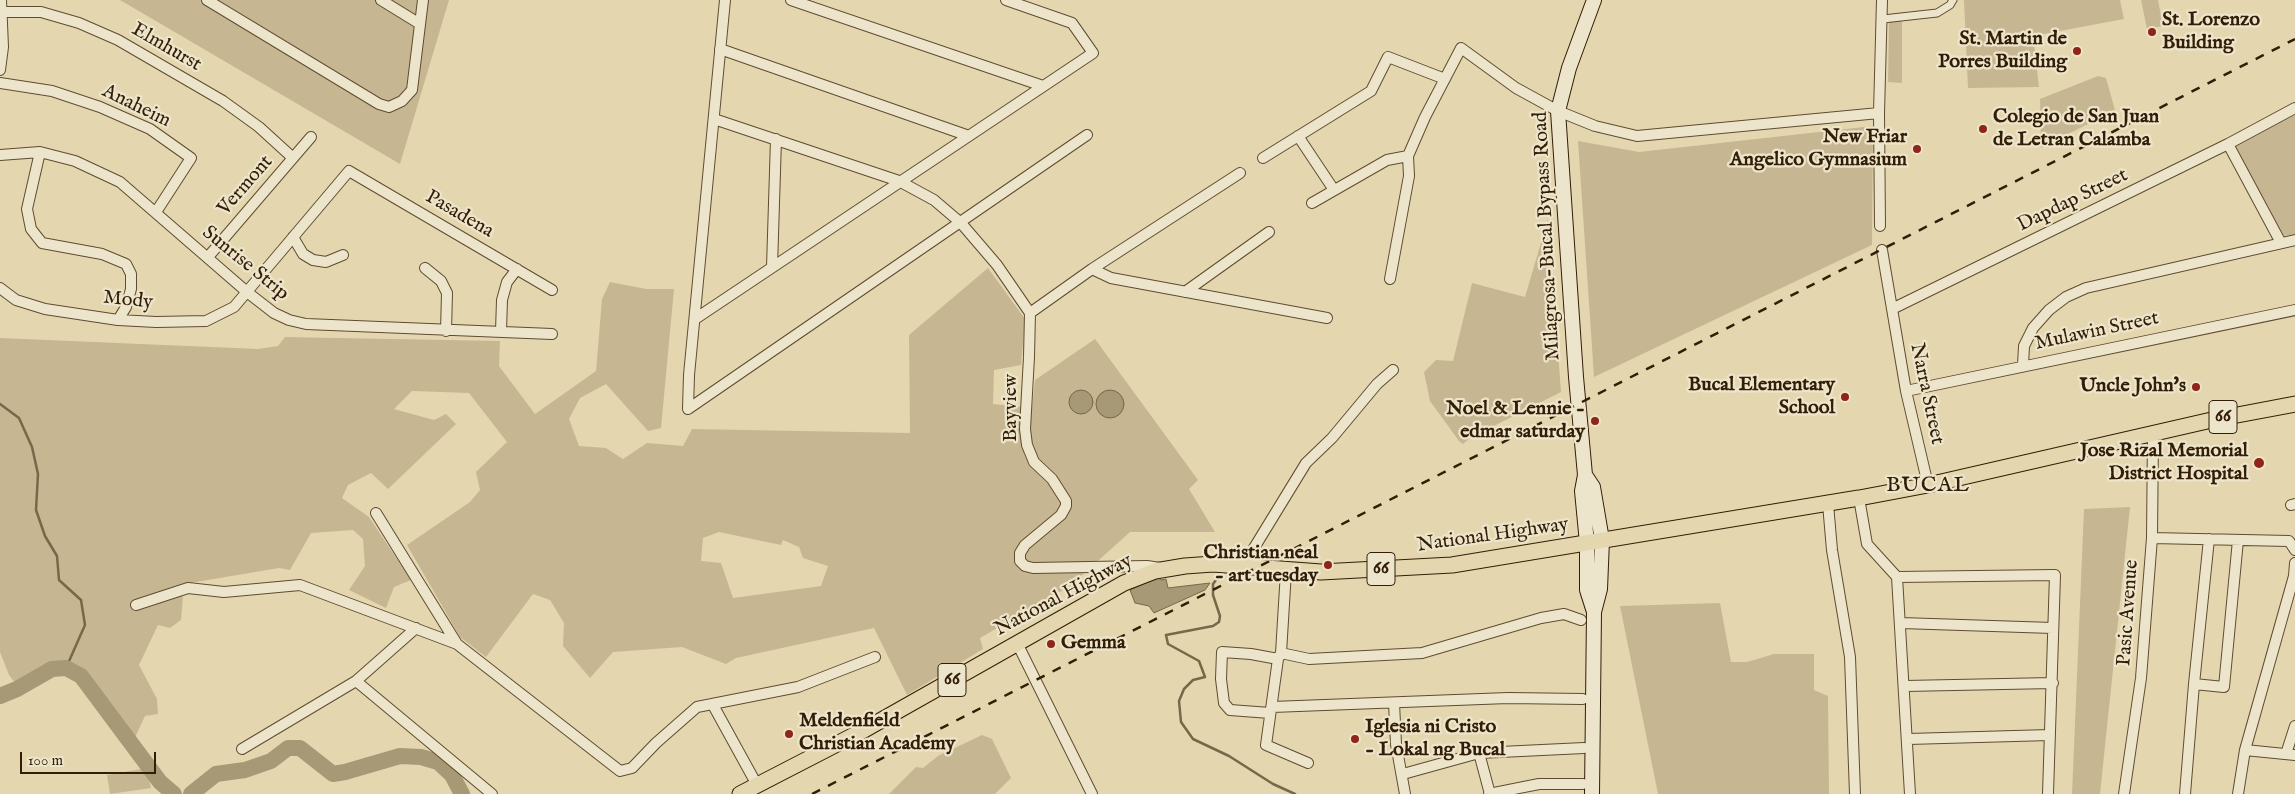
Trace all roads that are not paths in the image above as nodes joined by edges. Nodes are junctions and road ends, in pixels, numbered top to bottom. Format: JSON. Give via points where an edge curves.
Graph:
{"nodes":[{"id":1,"x":2,"y":0,"type":"edge"},
{"id":2,"x":207,"y":0,"type":"edge"},
{"id":3,"x":381,"y":0,"type":"edge"},
{"id":4,"x":423,"y":0,"type":"edge"},
{"id":5,"x":725,"y":0,"type":"edge"},
{"id":6,"x":791,"y":0,"type":"edge"},
{"id":7,"x":1006,"y":0,"type":"edge"},
{"id":8,"x":1594,"y":0,"type":"edge"},
{"id":9,"x":1882,"y":0,"type":"edge"},
{"id":10,"x":1954,"y":0,"type":"edge"},
{"id":11,"x":2,"y":12,"type":"junction"},
{"id":12,"x":1883,"y":19,"type":"junction"},
{"id":13,"x":420,"y":24,"type":"junction"},
{"id":14,"x":720,"y":49,"type":"junction"},
{"id":15,"x":0,"y":70,"type":"edge"},
{"id":16,"x":1445,"y":79,"type":"junction"},
{"id":17,"x":0,"y":83,"type":"edge"},
{"id":18,"x":1043,"y":86,"type":"junction"},
{"id":19,"x":2295,"y":108,"type":"edge"},
{"id":20,"x":1558,"y":111,"type":"junction"},
{"id":21,"x":1879,"y":113,"type":"junction"},
{"id":22,"x":714,"y":119,"type":"junction"},
{"id":23,"x":1087,"y":135,"type":"dead end"},
{"id":24,"x":969,"y":136,"type":"junction"},
{"id":25,"x":1298,"y":136,"type":"junction"},
{"id":26,"x":311,"y":137,"type":"dead end"},
{"id":27,"x":776,"y":139,"type":"junction"},
{"id":28,"x":2228,"y":144,"type":"junction"},
{"id":29,"x":40,"y":152,"type":"junction"},
{"id":30,"x":0,"y":156,"type":"edge"},
{"id":31,"x":1408,"y":156,"type":"junction"},
{"id":32,"x":293,"y":158,"type":"junction"},
{"id":33,"x":1263,"y":158,"type":"dead end"},
{"id":34,"x":349,"y":171,"type":"joint"},
{"id":35,"x":1240,"y":173,"type":"dead end"},
{"id":36,"x":900,"y":181,"type":"junction"},
{"id":37,"x":1334,"y":190,"type":"junction"},
{"id":38,"x":1312,"y":203,"type":"dead end"},
{"id":39,"x":156,"y":212,"type":"junction"},
{"id":40,"x":961,"y":223,"type":"junction"},
{"id":41,"x":1880,"y":226,"type":"dead end"},
{"id":42,"x":1269,"y":232,"type":"dead end"},
{"id":43,"x":293,"y":237,"type":"junction"},
{"id":44,"x":2295,"y":240,"type":"edge"},
{"id":45,"x":2281,"y":243,"type":"junction"},
{"id":46,"x":1882,"y":250,"type":"dead end"},
{"id":47,"x":343,"y":255,"type":"dead end"},
{"id":48,"x":208,"y":257,"type":"junction"},
{"id":49,"x":772,"y":267,"type":"junction"},
{"id":50,"x":425,"y":268,"type":"dead end"},
{"id":51,"x":517,"y":269,"type":"junction"},
{"id":52,"x":1092,"y":269,"type":"junction"},
{"id":53,"x":1390,"y":279,"type":"dead end"},
{"id":54,"x":0,"y":288,"type":"edge"},
{"id":55,"x":552,"y":290,"type":"dead end"},
{"id":56,"x":247,"y":292,"type":"junction"},
{"id":57,"x":1185,"y":292,"type":"junction"},
{"id":58,"x":1892,"y":309,"type":"junction"},
{"id":59,"x":2295,"y":310,"type":"edge"},
{"id":60,"x":1030,"y":313,"type":"junction"},
{"id":61,"x":1327,"y":318,"type":"dead end"},
{"id":62,"x":695,"y":319,"type":"junction"},
{"id":63,"x":118,"y":320,"type":"junction"},
{"id":64,"x":446,"y":331,"type":"junction"},
{"id":65,"x":501,"y":332,"type":"junction"},
{"id":66,"x":552,"y":334,"type":"dead end"},
{"id":67,"x":2023,"y":365,"type":"junction"},
{"id":68,"x":1393,"y":370,"type":"dead end"},
{"id":69,"x":1906,"y":391,"type":"junction"},
{"id":70,"x":2295,"y":404,"type":"edge"},
{"id":71,"x":2153,"y":434,"type":"junction"},
{"id":72,"x":1585,"y":475,"type":"junction"},
{"id":73,"x":1928,"y":485,"type":"junction"},
{"id":74,"x":1860,"y":498,"type":"junction"},
{"id":75,"x":1828,"y":504,"type":"junction"},
{"id":76,"x":376,"y":513,"type":"dead end"},
{"id":77,"x":2152,"y":538,"type":"junction"},
{"id":78,"x":2209,"y":539,"type":"junction"},
{"id":79,"x":1602,"y":540,"type":"junction"},
{"id":80,"x":2238,"y":540,"type":"junction"},
{"id":81,"x":1587,"y":543,"type":"junction"},
{"id":82,"x":2295,"y":550,"type":"edge"},
{"id":83,"x":2295,"y":563,"type":"edge"},
{"id":84,"x":1251,"y":568,"type":"junction"},
{"id":85,"x":1166,"y":569,"type":"junction"},
{"id":86,"x":1286,"y":571,"type":"junction"},
{"id":87,"x":2294,"y":576,"type":"edge"},
{"id":88,"x":1897,"y":577,"type":"junction"},
{"id":89,"x":136,"y":606,"type":"dead end"},
{"id":90,"x":1594,"y":612,"type":"junction"},
{"id":91,"x":1581,"y":620,"type":"dead end"},
{"id":92,"x":1901,"y":623,"type":"junction"},
{"id":93,"x":416,"y":628,"type":"junction"},
{"id":94,"x":2053,"y":628,"type":"junction"},
{"id":95,"x":457,"y":644,"type":"junction"},
{"id":96,"x":1016,"y":644,"type":"junction"},
{"id":97,"x":1279,"y":656,"type":"junction"},
{"id":98,"x":875,"y":657,"type":"dead end"},
{"id":99,"x":356,"y":681,"type":"junction"},
{"id":100,"x":2053,"y":683,"type":"junction"},
{"id":101,"x":2194,"y":684,"type":"junction"},
{"id":102,"x":1905,"y":686,"type":"junction"},
{"id":103,"x":1583,"y":699,"type":"dead end"},
{"id":104,"x":1394,"y":703,"type":"junction"},
{"id":105,"x":713,"y":705,"type":"junction"},
{"id":106,"x":1271,"y":710,"type":"junction"},
{"id":107,"x":2295,"y":726,"type":"edge"},
{"id":108,"x":2050,"y":736,"type":"junction"},
{"id":109,"x":1908,"y":739,"type":"junction"},
{"id":110,"x":1584,"y":748,"type":"dead end"},
{"id":111,"x":242,"y":749,"type":"dead end"},
{"id":112,"x":2245,"y":750,"type":"junction"},
{"id":113,"x":1479,"y":753,"type":"junction"},
{"id":114,"x":2291,"y":755,"type":"edge"},
{"id":115,"x":1308,"y":764,"type":"dead end"},
{"id":116,"x":1403,"y":774,"type":"junction"},
{"id":117,"x":757,"y":785,"type":"junction"},
{"id":118,"x":1588,"y":789,"type":"edge"},
{"id":119,"x":492,"y":794,"type":"edge"},
{"id":120,"x":740,"y":794,"type":"edge"},
{"id":121,"x":1092,"y":794,"type":"edge"},
{"id":122,"x":1405,"y":794,"type":"edge"},
{"id":123,"x":1490,"y":794,"type":"edge"},
{"id":124,"x":1855,"y":794,"type":"edge"},
{"id":125,"x":1910,"y":794,"type":"edge"},
{"id":126,"x":2048,"y":794,"type":"edge"},
{"id":127,"x":2124,"y":794,"type":"edge"},
{"id":128,"x":2185,"y":794,"type":"edge"},
{"id":129,"x":2238,"y":794,"type":"edge"}],
"edges":[{"from":1,"to":11,"type":"street"},
{"from":2,"to":13,"type":"street","via":[[389,107],[402,102],[412,90]]},
{"from":3,"to":13,"type":"street"},
{"from":4,"to":13,"type":"street"},
{"from":5,"to":14,"type":"street"},
{"from":6,"to":18,"type":"street"},
{"from":7,"to":18,"type":"street","via":[[1072,23],[1093,53]]},
{"from":8,"to":20,"type":"main road","name":"Milagrosa-Bucal Bypass Road","via":[[1569,68]]},
{"from":9,"to":12,"type":"street"},
{"from":10,"to":12,"type":"street","via":[[1937,14]]},
{"from":11,"to":15,"type":"street"},
{"from":11,"to":32,"type":"street","name":"Elmhurst","via":[[41,12],[79,23],[118,40],[223,101],[259,127]]},
{"from":12,"to":21,"type":"street"},
{"from":14,"to":22,"type":"street"},
{"from":14,"to":24,"type":"street"},
{"from":16,"to":20,"type":"street","via":[[1461,48],[1516,88]]},
{"from":16,"to":25,"type":"street","via":[[1388,57],[1371,91]]},
{"from":16,"to":31,"type":"street"},
{"from":17,"to":39,"type":"street","name":"Anaheim","via":[[52,91],[100,107],[150,130],[191,158]]},
{"from":18,"to":24,"type":"street"},
{"from":19,"to":28,"type":"street","name":"Dapdap Street"},
{"from":20,"to":21,"type":"street","via":[[1595,126],[1637,136]]},
{"from":20,"to":72,"type":"main road","name":"Milagrosa-Bucal Bypass Road"},
{"from":21,"to":41,"type":"street"},
{"from":22,"to":27,"type":"street"},
{"from":22,"to":62,"type":"street"},
{"from":23,"to":40,"type":"street"},
{"from":24,"to":36,"type":"street"},
{"from":25,"to":33,"type":"street"},
{"from":25,"to":37,"type":"street"},
{"from":26,"to":32,"type":"street","name":"Vermont"},
{"from":27,"to":36,"type":"street"},
{"from":27,"to":49,"type":"street"},
{"from":28,"to":45,"type":"street"},
{"from":28,"to":58,"type":"street","name":"Dapdap Street"},
{"from":29,"to":30,"type":"street","name":"Sunrise Strip"},
{"from":29,"to":39,"type":"street","name":"Sunrise Strip","via":[[75,161],[120,182]]},
{"from":29,"to":63,"type":"street","via":[[26,209],[30,229],[42,243],[102,254],[126,264],[131,274],[131,289]]},
{"from":31,"to":37,"type":"street","via":[[1387,160]]},
{"from":31,"to":53,"type":"street","via":[[1408,176]]},
{"from":32,"to":48,"type":"street","name":"Vermont"},
{"from":34,"to":43,"type":"street","name":"Mody"},
{"from":34,"to":51,"type":"street","name":"Pasadena"},
{"from":35,"to":52,"type":"street"},
{"from":36,"to":40,"type":"street","via":[[934,200]]},
{"from":36,"to":49,"type":"street"},
{"from":37,"to":38,"type":"street"},
{"from":39,"to":48,"type":"street","name":"Sunrise Strip"},
{"from":40,"to":60,"type":"street","via":[[997,265]]},
{"from":40,"to":62,"type":"street","via":[[688,409]]},
{"from":42,"to":57,"type":"street"},
{"from":43,"to":47,"type":"street","via":[[303,254],[313,260],[326,262]]},
{"from":43,"to":56,"type":"street","name":"Mody"},
{"from":44,"to":45,"type":"street"},
{"from":45,"to":67,"type":"street","via":[[2086,288],[2066,297],[2033,328],[2024,346]]},
{"from":46,"to":58,"type":"street","name":"Narra Street"},
{"from":48,"to":56,"type":"street","name":"Sunrise Strip"},
{"from":49,"to":62,"type":"street"},
{"from":50,"to":64,"type":"street","via":[[441,281],[447,293]]},
{"from":51,"to":55,"type":"street","name":"Pasadena"},
{"from":51,"to":65,"type":"street","via":[[507,282],[502,300]]},
{"from":52,"to":57,"type":"street","via":[[1111,278]]},
{"from":52,"to":60,"type":"street"},
{"from":54,"to":63,"type":"street","name":"Mody","via":[[16,300],[45,309]]},
{"from":56,"to":63,"type":"street","name":"Mody","via":[[234,307],[206,320]]},
{"from":56,"to":64,"type":"street","name":"Sunrise Strip","via":[[274,313],[306,324]]},
{"from":57,"to":61,"type":"street"},
{"from":58,"to":69,"type":"street","name":"Narra Street"},
{"from":59,"to":67,"type":"street","name":"Mulawin Street"},
{"from":60,"to":85,"type":"street","name":"Bayview","via":[[1027,446],[1034,462],[1052,479],[1066,506],[1061,515],[1025,545],[1020,560],[1024,566],[1033,568],[1147,566]]},
{"from":64,"to":65,"type":"street","name":"Sunrise Strip"},
{"from":65,"to":66,"type":"street","name":"Sunrise Strip"},
{"from":67,"to":69,"type":"street","name":"Mulawin Street"},
{"from":68,"to":84,"type":"street","via":[[1306,463],[1254,548]]},
{"from":69,"to":73,"type":"street","name":"Narra Street"},
{"from":70,"to":71,"type":"main road","name":"National Highway","number":"66"},
{"from":71,"to":73,"type":"main road","name":"National Highway","number":"66"},
{"from":71,"to":77,"type":"street","name":"Pasic Avenue"},
{"from":72,"to":79,"type":"main road","name":"Milagrosa-Bucal Bypass Road","via":[[1593,487]]},
{"from":72,"to":81,"type":"main road","name":"Milagrosa-Bucal Bypass Road","via":[[1582,491]]},
{"from":73,"to":74,"type":"main road","name":"National Highway","number":"66"},
{"from":74,"to":75,"type":"main road","name":"National Highway","number":"66"},
{"from":74,"to":88,"type":"street","via":[[1867,544]]},
{"from":75,"to":79,"type":"main road","name":"National Highway","number":"66"},
{"from":75,"to":124,"type":"street","via":[[1832,550],[1850,657]]},
{"from":76,"to":95,"type":"street"},
{"from":77,"to":78,"type":"street"},
{"from":77,"to":127,"type":"street","name":"Pasic Avenue","via":[[2141,678]]},
{"from":78,"to":80,"type":"street"},
{"from":78,"to":101,"type":"street"},
{"from":79,"to":81,"type":"main road","name":"National Highway","number":"66"},
{"from":79,"to":90,"type":"main road","name":"Milagrosa-Bucal Bypass Road","via":[[1600,589]]},
{"from":80,"to":82,"type":"street","via":[[2289,541]]},
{"from":80,"to":101,"type":"street","via":[[2224,687]]},
{"from":81,"to":86,"type":"main road","name":"National Highway","number":"66","via":[[1452,565]]},
{"from":81,"to":90,"type":"main road","name":"Milagrosa-Bucal Bypass Road","via":[[1587,590]]},
{"from":83,"to":87,"type":"street"},
{"from":84,"to":85,"type":"main road","name":"National Highway","number":"66","via":[[1213,564]]},
{"from":84,"to":86,"type":"main road","name":"National Highway","number":"66"},
{"from":85,"to":96,"type":"main road","name":"National Highway","number":"66","via":[[1124,583]]},
{"from":86,"to":97,"type":"street"},
{"from":87,"to":112,"type":"street"},
{"from":88,"to":92,"type":"street"},
{"from":88,"to":94,"type":"street","via":[[2055,574]]},
{"from":89,"to":93,"type":"street","via":[[188,588],[224,592],[300,585]]},
{"from":90,"to":118,"type":"main road"},
{"from":91,"to":97,"type":"street","via":[[1564,614],[1541,618],[1422,653],[1309,659]]},
{"from":92,"to":94,"type":"street"},
{"from":92,"to":102,"type":"street"},
{"from":93,"to":95,"type":"street"},
{"from":93,"to":99,"type":"street"},
{"from":94,"to":100,"type":"street"},
{"from":95,"to":105,"type":"street","via":[[620,771],[632,768],[696,707]]},
{"from":96,"to":117,"type":"main road","name":"National Highway","number":"66","via":[[864,730]]},
{"from":96,"to":121,"type":"street"},
{"from":97,"to":106,"type":"street"},
{"from":97,"to":106,"type":"street","via":[[1222,652],[1220,679],[1224,703],[1230,710]]},
{"from":98,"to":105,"type":"street","via":[[798,687]]},
{"from":99,"to":111,"type":"street"},
{"from":99,"to":119,"type":"street"},
{"from":100,"to":102,"type":"street"},
{"from":100,"to":108,"type":"street"},
{"from":101,"to":128,"type":"street"},
{"from":102,"to":109,"type":"street"},
{"from":103,"to":104,"type":"street","via":[[1508,698]]},
{"from":104,"to":106,"type":"street"},
{"from":104,"to":116,"type":"street","via":[[1396,744]]},
{"from":105,"to":117,"type":"street"},
{"from":106,"to":115,"type":"street","via":[[1266,745]]},
{"from":107,"to":114,"type":"street"},
{"from":108,"to":109,"type":"street"},
{"from":108,"to":126,"type":"street"},
{"from":109,"to":125,"type":"street"},
{"from":110,"to":113,"type":"street"},
{"from":112,"to":114,"type":"street"},
{"from":112,"to":129,"type":"street"},
{"from":113,"to":116,"type":"street"},
{"from":113,"to":123,"type":"street"},
{"from":116,"to":122,"type":"street"},
{"from":117,"to":120,"type":"main road","name":"National Highway","number":"66"},
{"from":118,"to":123,"type":"street","via":[[1539,784]]}]}
